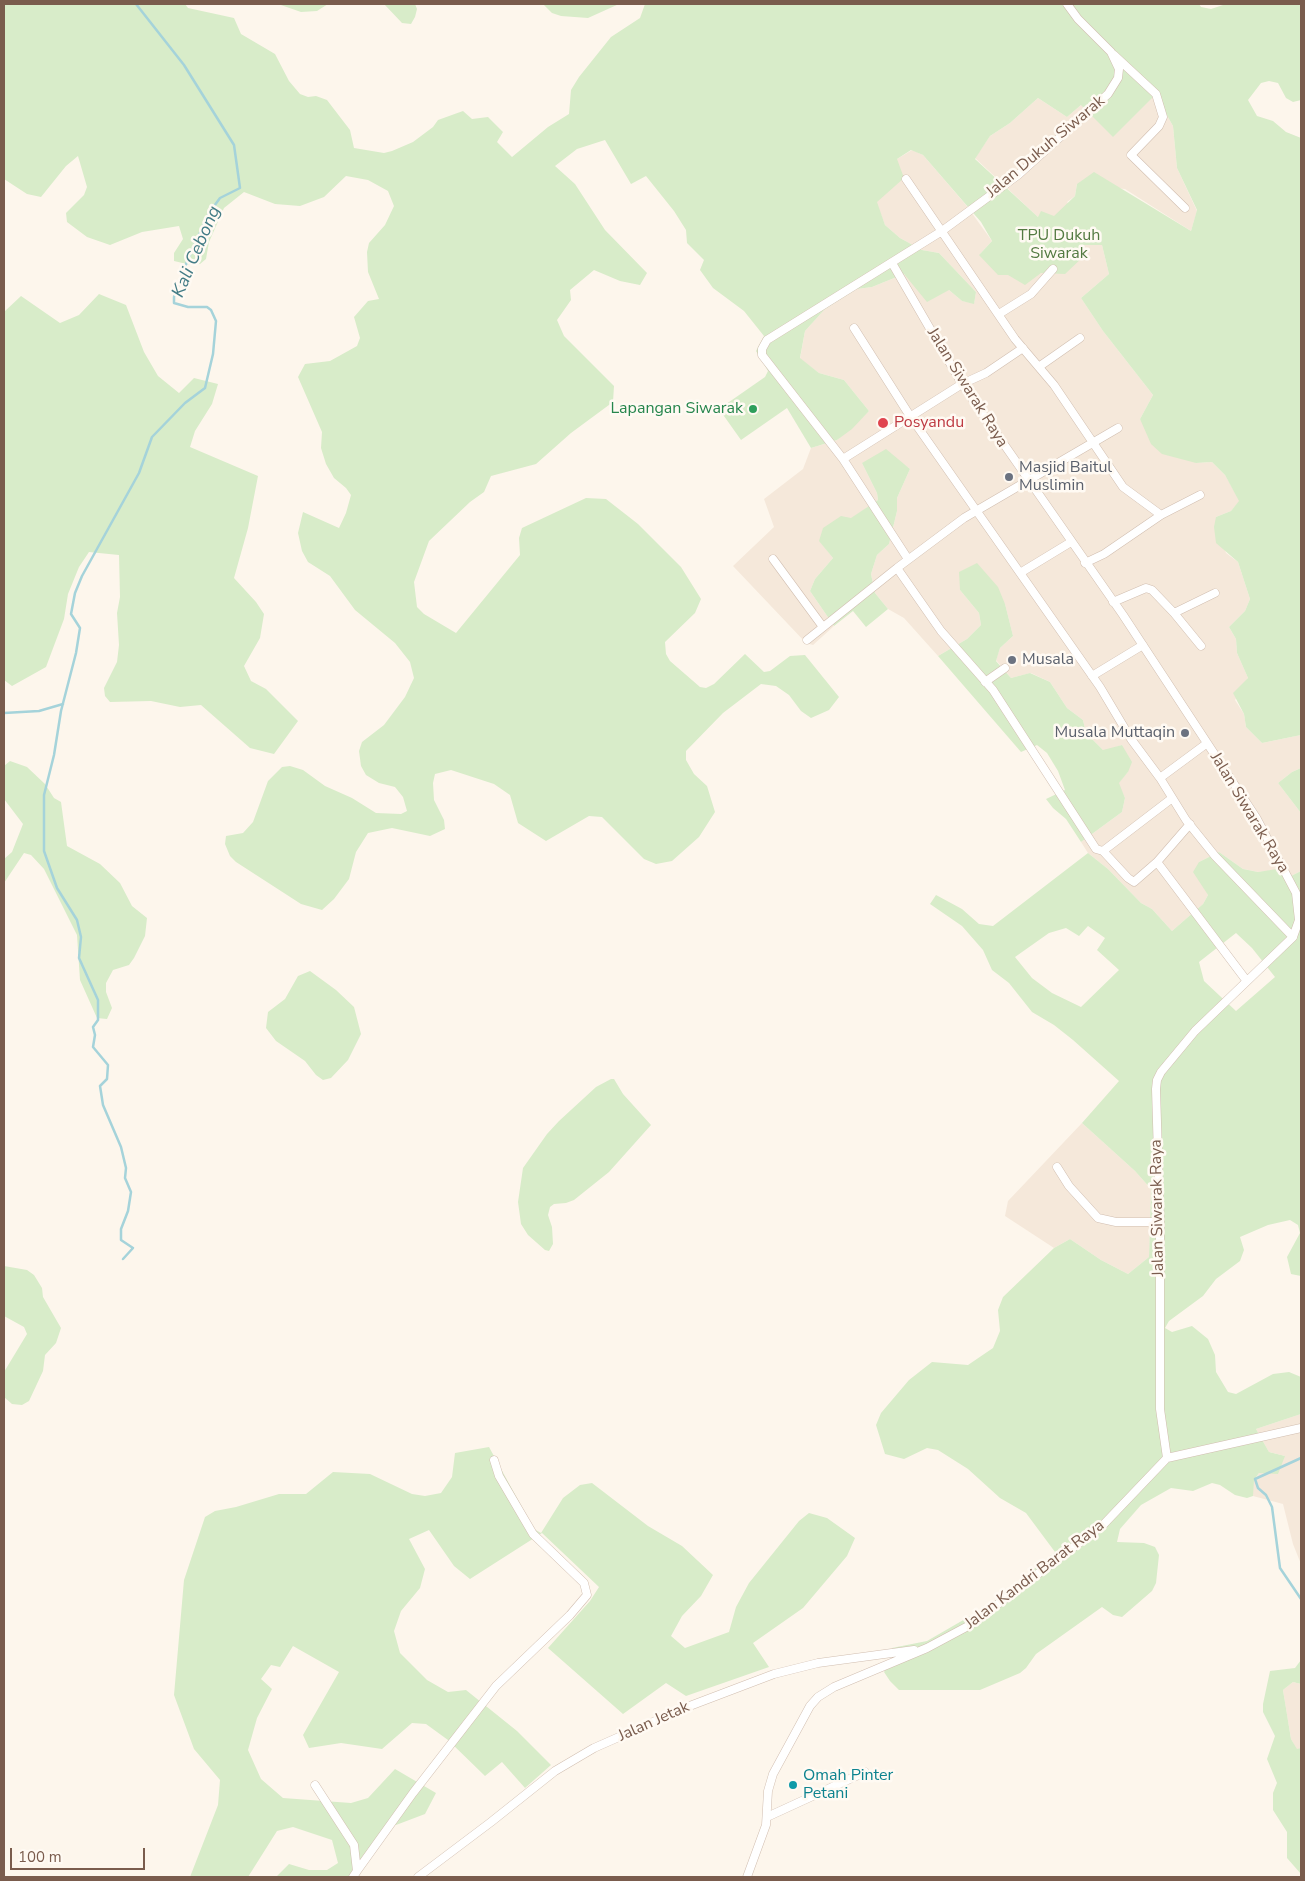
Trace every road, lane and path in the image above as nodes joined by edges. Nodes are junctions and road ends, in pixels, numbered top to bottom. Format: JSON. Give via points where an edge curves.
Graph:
{"nodes":[{"id":1,"x":1067,"y":4,"type":"edge"},
{"id":2,"x":1111,"y":52,"type":"junction"},
{"id":3,"x":906,"y":179,"type":"dead end"},
{"id":4,"x":1186,"y":208,"type":"dead end"},
{"id":5,"x":942,"y":231,"type":"junction"},
{"id":6,"x":892,"y":263,"type":"junction"},
{"id":7,"x":1054,"y":268,"type":"dead end"},
{"id":8,"x":999,"y":314,"type":"junction"},
{"id":9,"x":854,"y":328,"type":"dead end"},
{"id":10,"x":1080,"y":338,"type":"dead end"},
{"id":11,"x":1023,"y":348,"type":"junction"},
{"id":12,"x":1040,"y":366,"type":"junction"},
{"id":13,"x":962,"y":384,"type":"junction"},
{"id":14,"x":910,"y":416,"type":"junction"},
{"id":15,"x":1118,"y":428,"type":"dead end"},
{"id":16,"x":1094,"y":443,"type":"junction"},
{"id":17,"x":843,"y":459,"type":"junction"},
{"id":18,"x":1029,"y":480,"type":"junction"},
{"id":19,"x":1200,"y":495,"type":"dead end"},
{"id":20,"x":978,"y":510,"type":"junction"},
{"id":21,"x":1161,"y":515,"type":"junction"},
{"id":22,"x":1070,"y":542,"type":"junction"},
{"id":23,"x":908,"y":559,"type":"junction"},
{"id":24,"x":773,"y":560,"type":"dead end"},
{"id":25,"x":1085,"y":563,"type":"junction"},
{"id":26,"x":897,"y":568,"type":"junction"},
{"id":27,"x":1020,"y":573,"type":"junction"},
{"id":28,"x":1215,"y":593,"type":"dead end"},
{"id":29,"x":1114,"y":602,"type":"junction"},
{"id":30,"x":1174,"y":613,"type":"junction"},
{"id":31,"x":823,"y":627,"type":"junction"},
{"id":32,"x":807,"y":640,"type":"dead end"},
{"id":33,"x":1143,"y":645,"type":"junction"},
{"id":34,"x":1201,"y":646,"type":"dead end"},
{"id":35,"x":1005,"y":668,"type":"dead end"},
{"id":36,"x":1092,"y":676,"type":"junction"},
{"id":37,"x":986,"y":682,"type":"junction"},
{"id":38,"x":1206,"y":744,"type":"junction"},
{"id":39,"x":1160,"y":778,"type":"junction"},
{"id":40,"x":1171,"y":799,"type":"junction"},
{"id":41,"x":1190,"y":824,"type":"junction"},
{"id":42,"x":1103,"y":852,"type":"junction"},
{"id":43,"x":1157,"y":862,"type":"junction"},
{"id":44,"x":1293,"y":937,"type":"junction"},
{"id":45,"x":1246,"y":980,"type":"junction"},
{"id":46,"x":1057,"y":1167,"type":"dead end"},
{"id":47,"x":1160,"y":1222,"type":"junction"},
{"id":48,"x":1301,"y":1428,"type":"edge"},
{"id":49,"x":1168,"y":1458,"type":"junction"},
{"id":50,"x":494,"y":1460,"type":"dead end"},
{"id":51,"x":927,"y":1648,"type":"junction"},
{"id":52,"x":865,"y":1772,"type":"dead end"},
{"id":53,"x":315,"y":1786,"type":"dead end"},
{"id":54,"x":767,"y":1817,"type":"junction"},
{"id":55,"x":355,"y":1874,"type":"edge"},
{"id":56,"x":428,"y":1875,"type":"edge"},
{"id":57,"x":418,"y":1877,"type":"edge"},
{"id":58,"x":747,"y":1877,"type":"edge"}],
"edges":[{"from":1,"to":2,"type":"street","name":"Jalan Dukuh Siwarak"},
{"from":2,"to":4,"type":"street","via":[[1156,94],[1163,117],[1159,126],[1131,155]]},
{"from":2,"to":5,"type":"street","name":"Jalan Dukuh Siwarak","via":[[1119,69],[1118,78],[1108,94],[1018,175]]},
{"from":3,"to":5,"type":"street"},
{"from":5,"to":6,"type":"street","name":"Jalan Dukuh Siwarak"},
{"from":5,"to":8,"type":"street"},
{"from":6,"to":13,"type":"street","name":"Jalan Siwarak Raya"},
{"from":6,"to":17,"type":"street","name":"Jalan Dukuh Siwarak","via":[[767,340],[762,349],[762,355]]},
{"from":7,"to":8,"type":"street","via":[[1031,294]]},
{"from":8,"to":11,"type":"street"},
{"from":9,"to":14,"type":"street"},
{"from":10,"to":12,"type":"street"},
{"from":11,"to":12,"type":"street"},
{"from":11,"to":13,"type":"street","via":[[986,373]]},
{"from":12,"to":16,"type":"street"},
{"from":13,"to":14,"type":"street"},
{"from":13,"to":18,"type":"street","name":"Jalan Siwarak Raya"},
{"from":14,"to":17,"type":"street"},
{"from":14,"to":20,"type":"street"},
{"from":15,"to":16,"type":"street"},
{"from":16,"to":18,"type":"street"},
{"from":16,"to":21,"type":"street","via":[[1123,487]]},
{"from":17,"to":23,"type":"street"},
{"from":18,"to":20,"type":"street"},
{"from":18,"to":22,"type":"street","name":"Jalan Siwarak Raya"},
{"from":19,"to":21,"type":"street"},
{"from":20,"to":23,"type":"street"},
{"from":20,"to":27,"type":"street"},
{"from":21,"to":25,"type":"street","via":[[1104,554]]},
{"from":22,"to":25,"type":"street","name":"Jalan Siwarak Raya"},
{"from":22,"to":27,"type":"street"},
{"from":23,"to":26,"type":"street"},
{"from":24,"to":31,"type":"street"},
{"from":25,"to":29,"type":"street","name":"Jalan Siwarak Raya"},
{"from":26,"to":31,"type":"street"},
{"from":26,"to":37,"type":"street","via":[[941,631]]},
{"from":27,"to":36,"type":"street"},
{"from":28,"to":30,"type":"street"},
{"from":29,"to":30,"type":"street","via":[[1146,588],[1152,590]]},
{"from":29,"to":33,"type":"street","name":"Jalan Siwarak Raya"},
{"from":30,"to":34,"type":"street"},
{"from":31,"to":32,"type":"street"},
{"from":33,"to":36,"type":"street"},
{"from":33,"to":38,"type":"street","name":"Jalan Siwarak Raya"},
{"from":35,"to":37,"type":"street"},
{"from":36,"to":39,"type":"street"},
{"from":37,"to":42,"type":"street","via":[[1096,849]]},
{"from":38,"to":39,"type":"street"},
{"from":38,"to":44,"type":"street","name":"Jalan Siwarak Raya","via":[[1257,819],[1296,893],[1299,920]]},
{"from":39,"to":40,"type":"street"},
{"from":40,"to":41,"type":"street"},
{"from":40,"to":42,"type":"street"},
{"from":41,"to":43,"type":"street"},
{"from":41,"to":44,"type":"street","via":[[1215,856]]},
{"from":42,"to":43,"type":"street","via":[[1134,882]]},
{"from":43,"to":45,"type":"street"},
{"from":44,"to":45,"type":"street","name":"Jalan Siwarak Raya"},
{"from":45,"to":47,"type":"street","name":"Jalan Siwarak Raya","via":[[1195,1031],[1157,1080]]},
{"from":46,"to":47,"type":"street","via":[[1069,1186],[1098,1218],[1116,1222]]},
{"from":47,"to":49,"type":"street","name":"Jalan Siwarak Raya","via":[[1160,1409]]},
{"from":48,"to":49,"type":"street"},
{"from":49,"to":51,"type":"street","name":"Jalan Kandri Barat Raya","via":[[1103,1525],[970,1625]]},
{"from":50,"to":55,"type":"street","via":[[533,1534],[584,1583],[587,1595],[496,1686]]},
{"from":51,"to":54,"type":"street","name":"Jalan Kandri Barat Raya","via":[[834,1687],[818,1697],[773,1774],[768,1791]]},
{"from":51,"to":56,"type":"street","name":"Jalan Jetak","via":[[818,1663],[774,1674],[687,1707],[594,1748],[555,1770]]},
{"from":52,"to":54,"type":"street"},
{"from":53,"to":55,"type":"street","via":[[354,1845]]},
{"from":54,"to":58,"type":"street","name":"Jalan Kandri Barat Raya","via":[[758,1853]]},
{"from":56,"to":57,"type":"street","name":"Jalan Jetak"}]}
